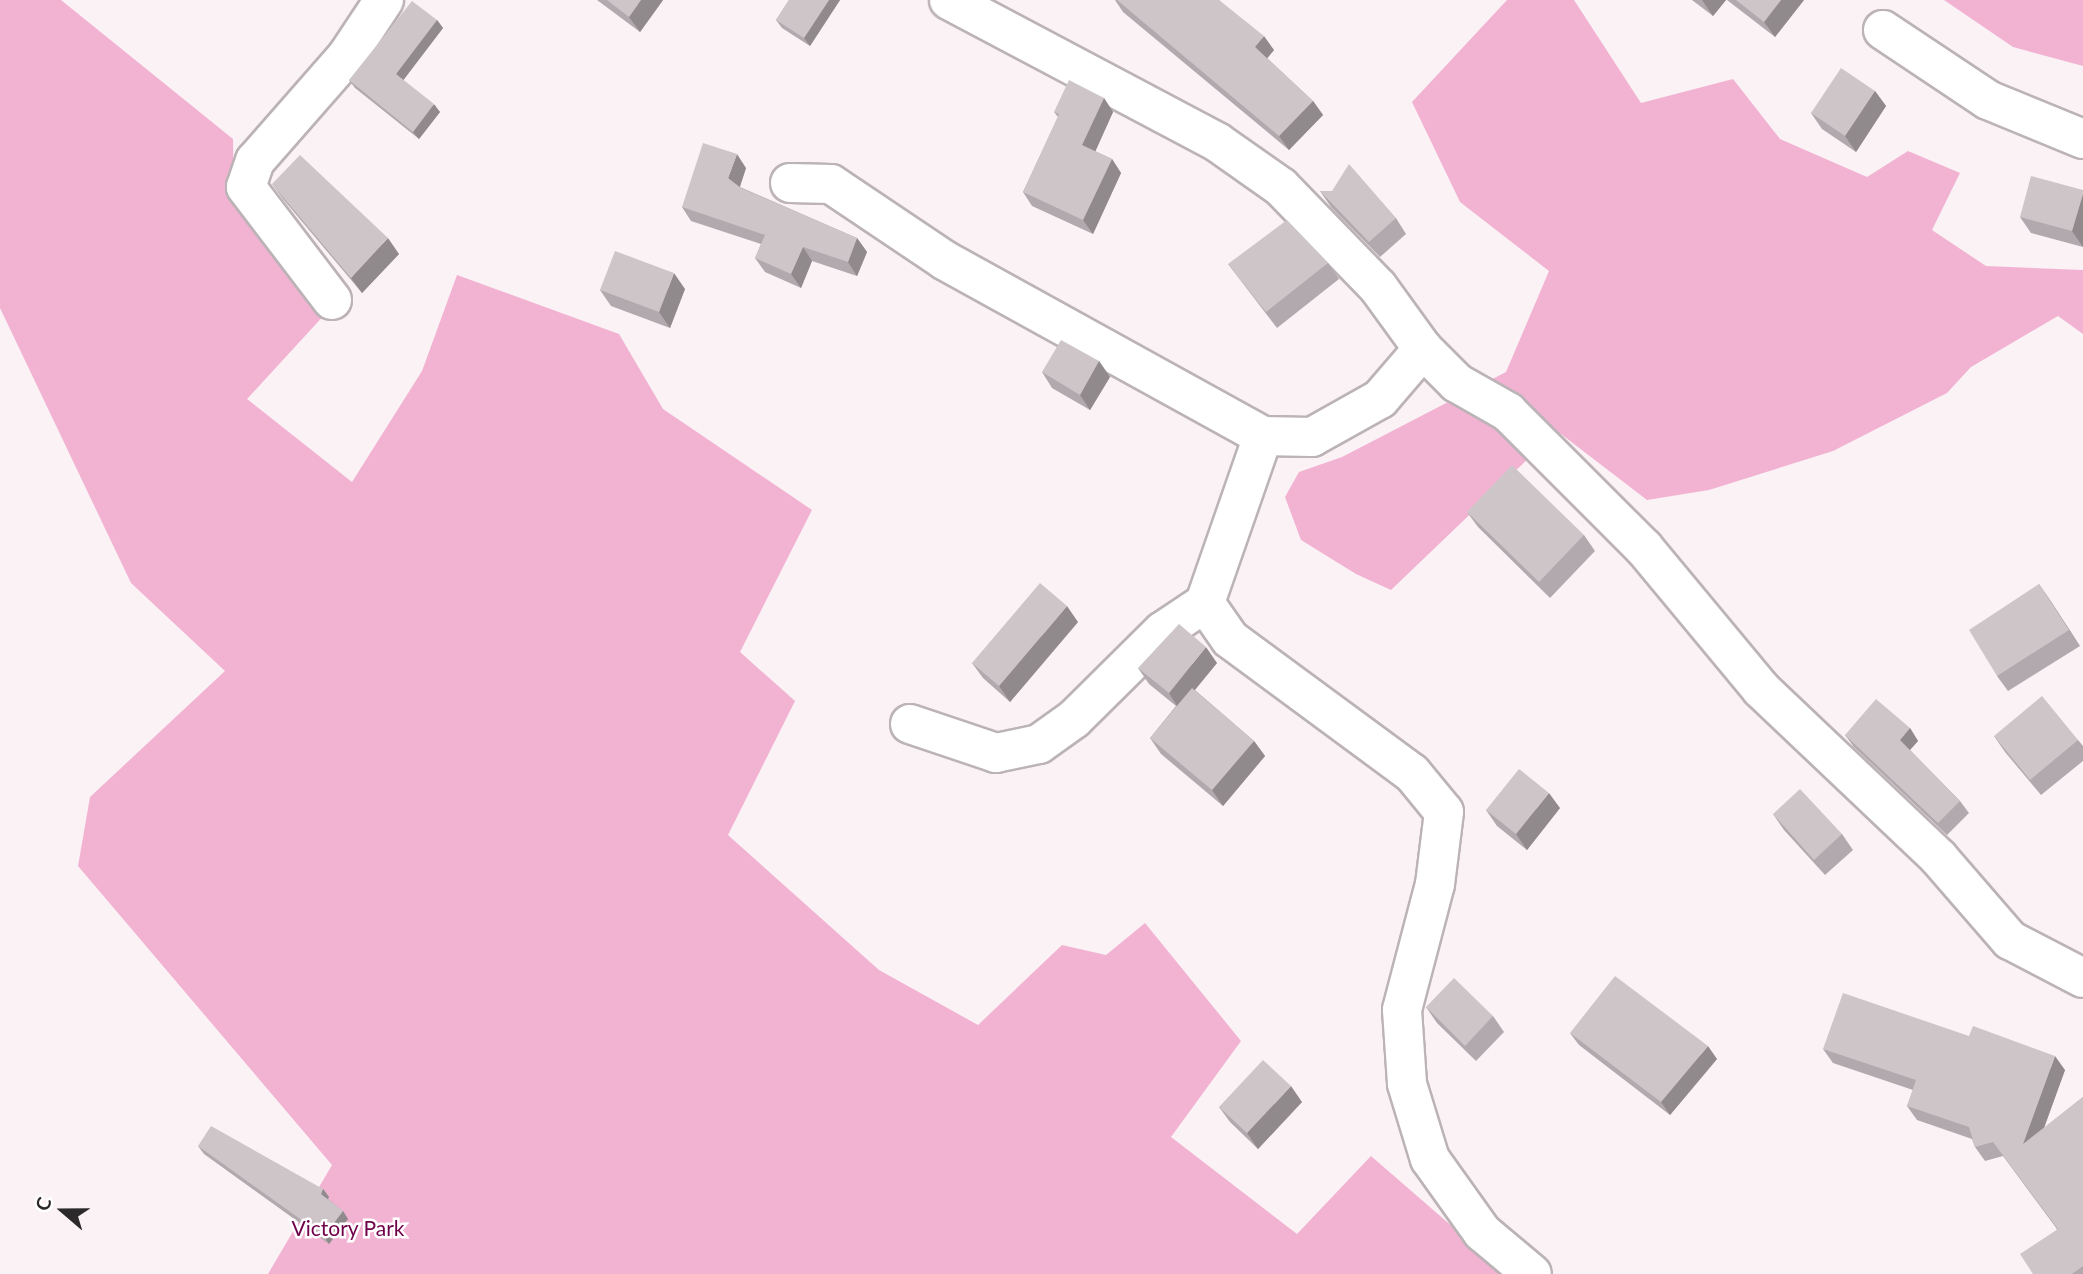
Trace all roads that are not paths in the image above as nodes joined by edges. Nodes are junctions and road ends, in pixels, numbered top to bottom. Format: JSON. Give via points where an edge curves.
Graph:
{"nodes":[{"id":1,"x":384,"y":0,"type":"edge"},
{"id":2,"x":949,"y":0,"type":"edge"},
{"id":3,"x":1883,"y":30,"type":"dead end"},
{"id":4,"x":2083,"y":139,"type":"edge"},
{"id":5,"x":790,"y":183,"type":"dead end"},
{"id":6,"x":332,"y":300,"type":"dead end"},
{"id":7,"x":1423,"y":349,"type":"junction"},
{"id":8,"x":1263,"y":436,"type":"junction"},
{"id":9,"x":1205,"y":603,"type":"junction"},
{"id":10,"x":910,"y":724,"type":"dead end"},
{"id":11,"x":2083,"y":978,"type":"edge"},
{"id":12,"x":1532,"y":1274,"type":"edge"}],
"edges":[{"from":1,"to":6,"type":"street","via":[[347,56],[255,161],[246,187]]},
{"from":2,"to":7,"type":"street","via":[[1217,142],[1282,187],[1378,287]]},
{"from":3,"to":4,"type":"street","via":[[1988,100]]},
{"from":5,"to":8,"type":"street","via":[[831,184],[944,260]]},
{"from":7,"to":8,"type":"street","via":[[1380,399],[1312,437]]},
{"from":7,"to":11,"type":"street","via":[[1457,383],[1508,412],[1644,548],[1761,689],[1938,857],[2010,940]]},
{"from":8,"to":9,"type":"street"},
{"from":9,"to":10,"type":"street","via":[[1163,631],[1074,719],[1040,744],[996,753]]},
{"from":9,"to":12,"type":"street","via":[[1230,639],[1412,773],[1444,812],[1435,884],[1402,1010],[1407,1084],[1430,1159],[1482,1232]]}]}
